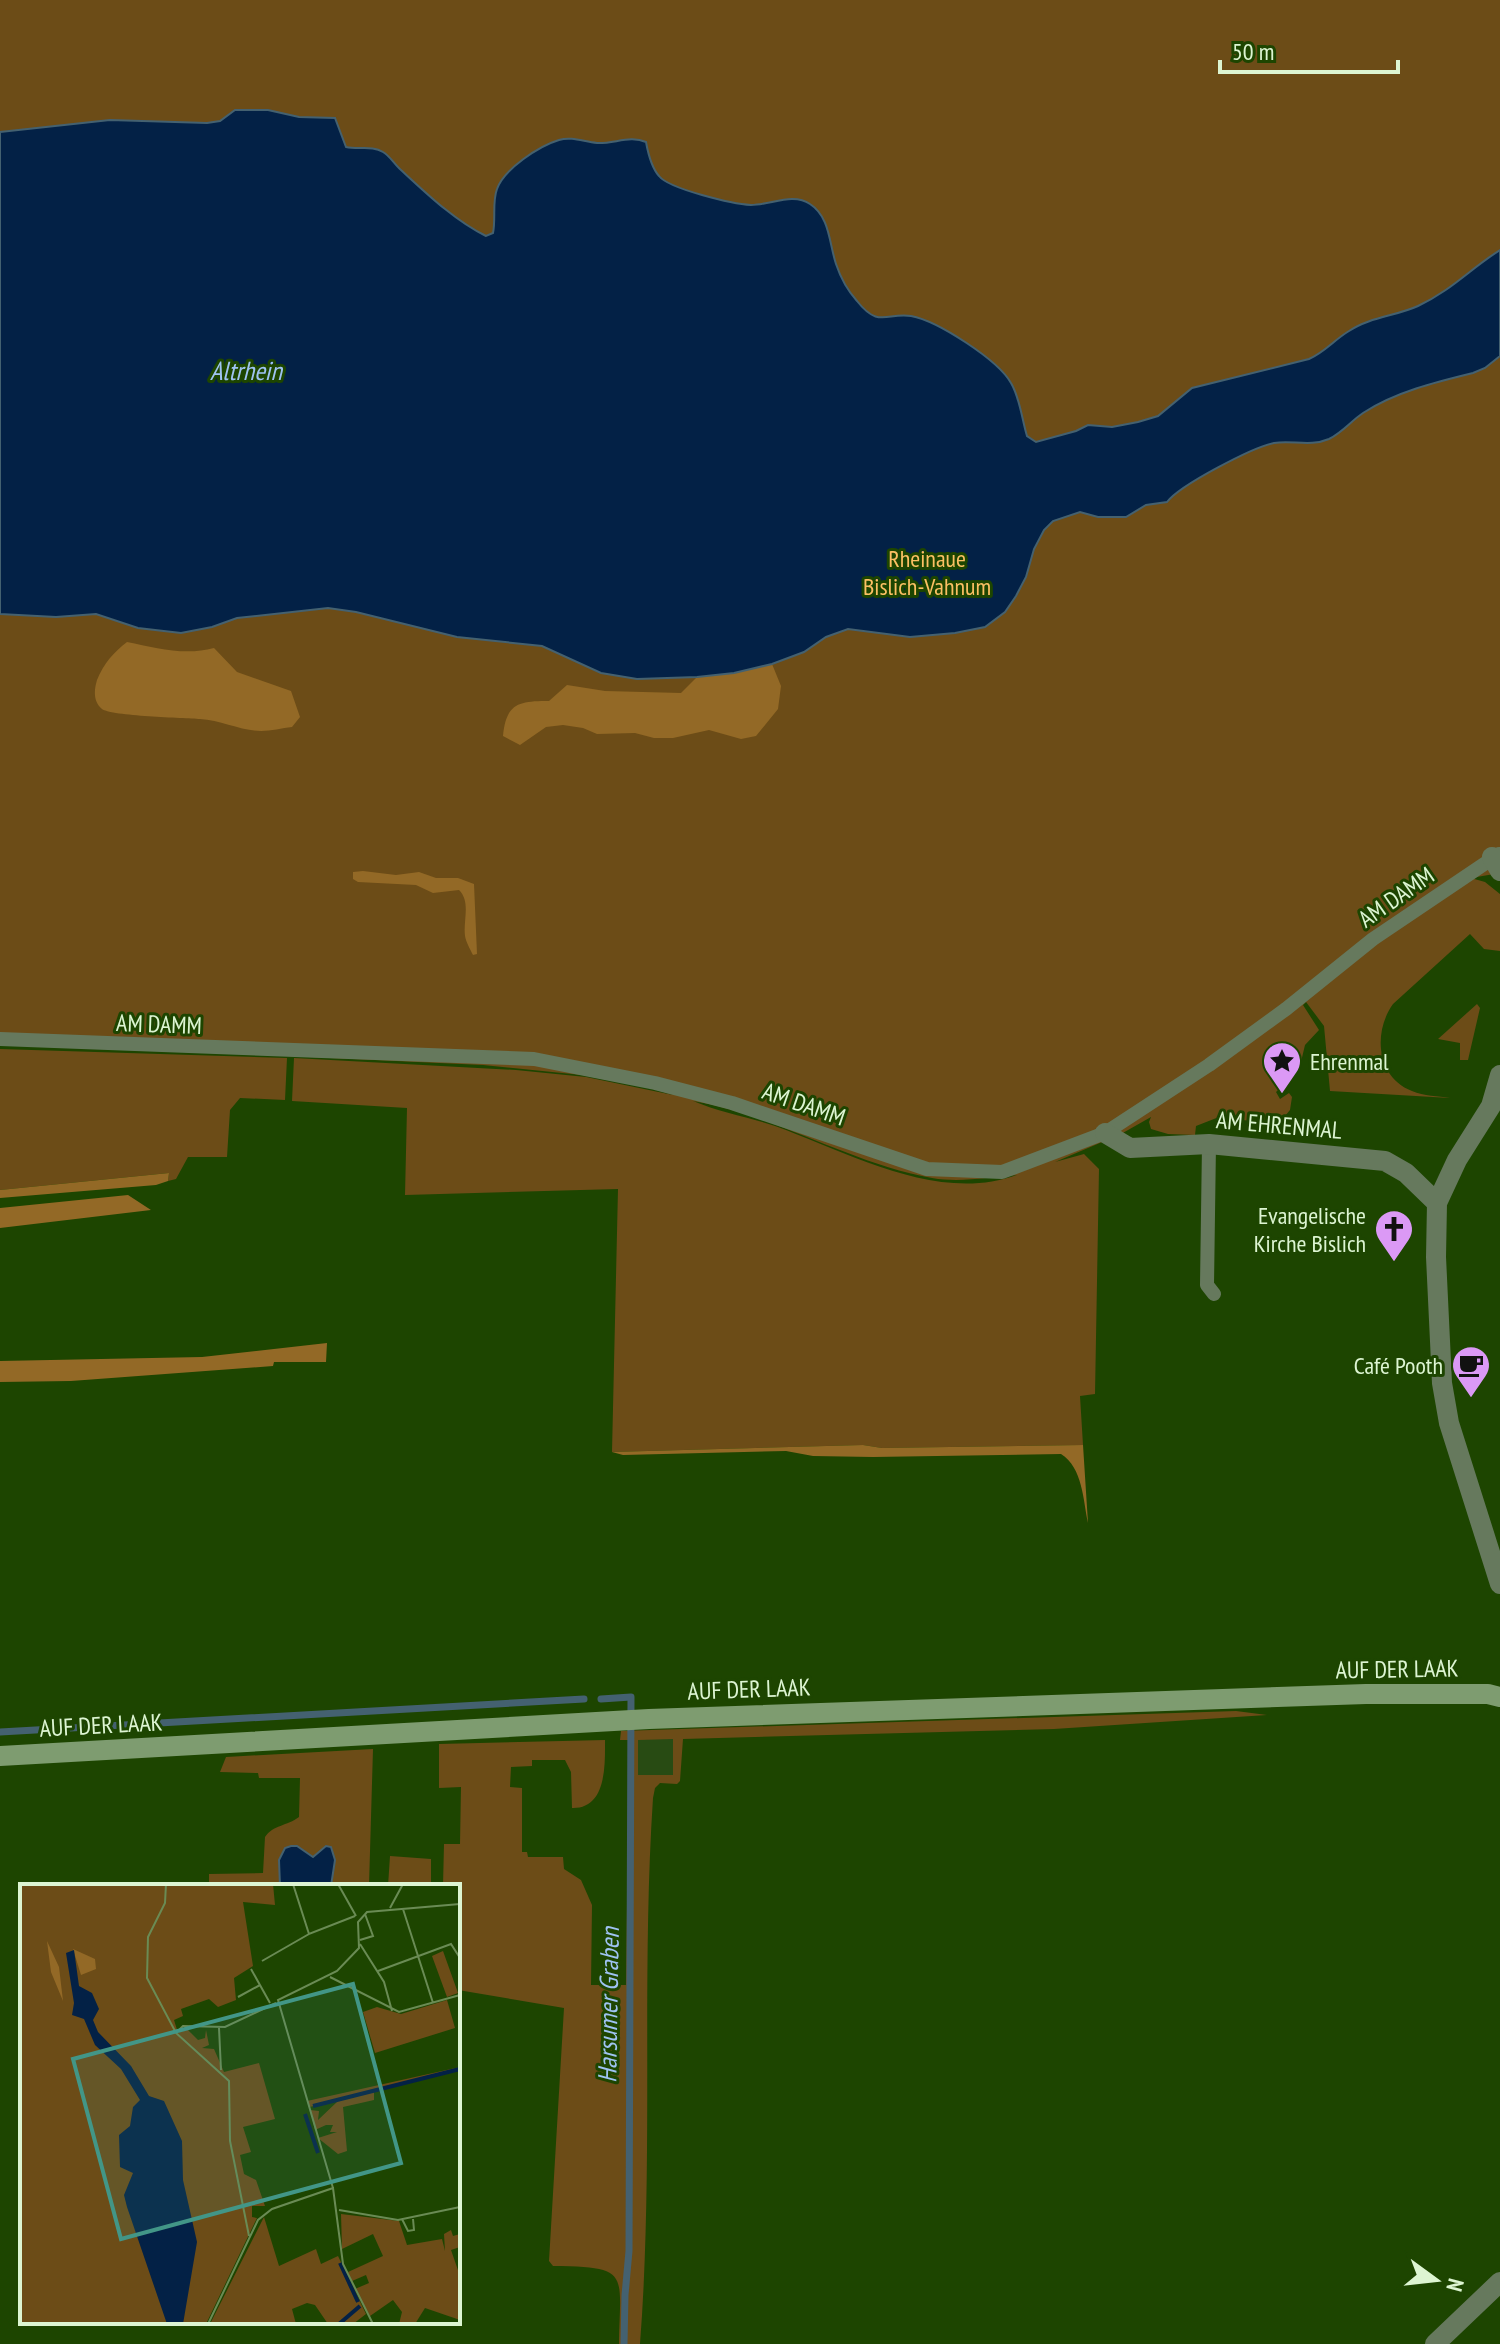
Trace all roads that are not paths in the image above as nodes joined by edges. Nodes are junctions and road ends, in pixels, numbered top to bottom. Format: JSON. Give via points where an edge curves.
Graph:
{"nodes":[{"id":1,"x":1497,"y":860,"type":"edge"},
{"id":2,"x":0,"y":1039,"type":"edge"},
{"id":3,"x":1500,"y":1075,"type":"edge"},
{"id":4,"x":1105,"y":1133,"type":"junction"},
{"id":5,"x":1209,"y":1144,"type":"junction"},
{"id":6,"x":1437,"y":1203,"type":"junction"},
{"id":7,"x":1214,"y":1294,"type":"dead end"},
{"id":8,"x":1500,"y":1584,"type":"edge"},
{"id":9,"x":1500,"y":1697,"type":"edge"},
{"id":10,"x":0,"y":1756,"type":"edge"},
{"id":11,"x":1500,"y":2282,"type":"edge"},
{"id":12,"x":1435,"y":2344,"type":"edge"}],
"edges":[{"from":1,"to":4,"type":"lane","name":"AM DAMM","via":[[1373,939],[1209,1065]]},
{"from":2,"to":4,"type":"lane","name":"AM DAMM","via":[[534,1059],[732,1103],[927,1169],[1002,1172]]},
{"from":3,"to":6,"type":"street","via":[[1491,1106]]},
{"from":4,"to":5,"type":"street","name":"AM EHRENMAL","via":[[1130,1148]]},
{"from":5,"to":6,"type":"street","name":"AM EHRENMAL","via":[[1385,1161]]},
{"from":5,"to":7,"type":"lane","via":[[1207,1285]]},
{"from":6,"to":8,"type":"street","via":[[1442,1383],[1449,1423]]},
{"from":9,"to":10,"type":"main road","name":"AUF DER LAAK","via":[[1366,1694],[649,1719]]},
{"from":11,"to":12,"type":"street"}]}
